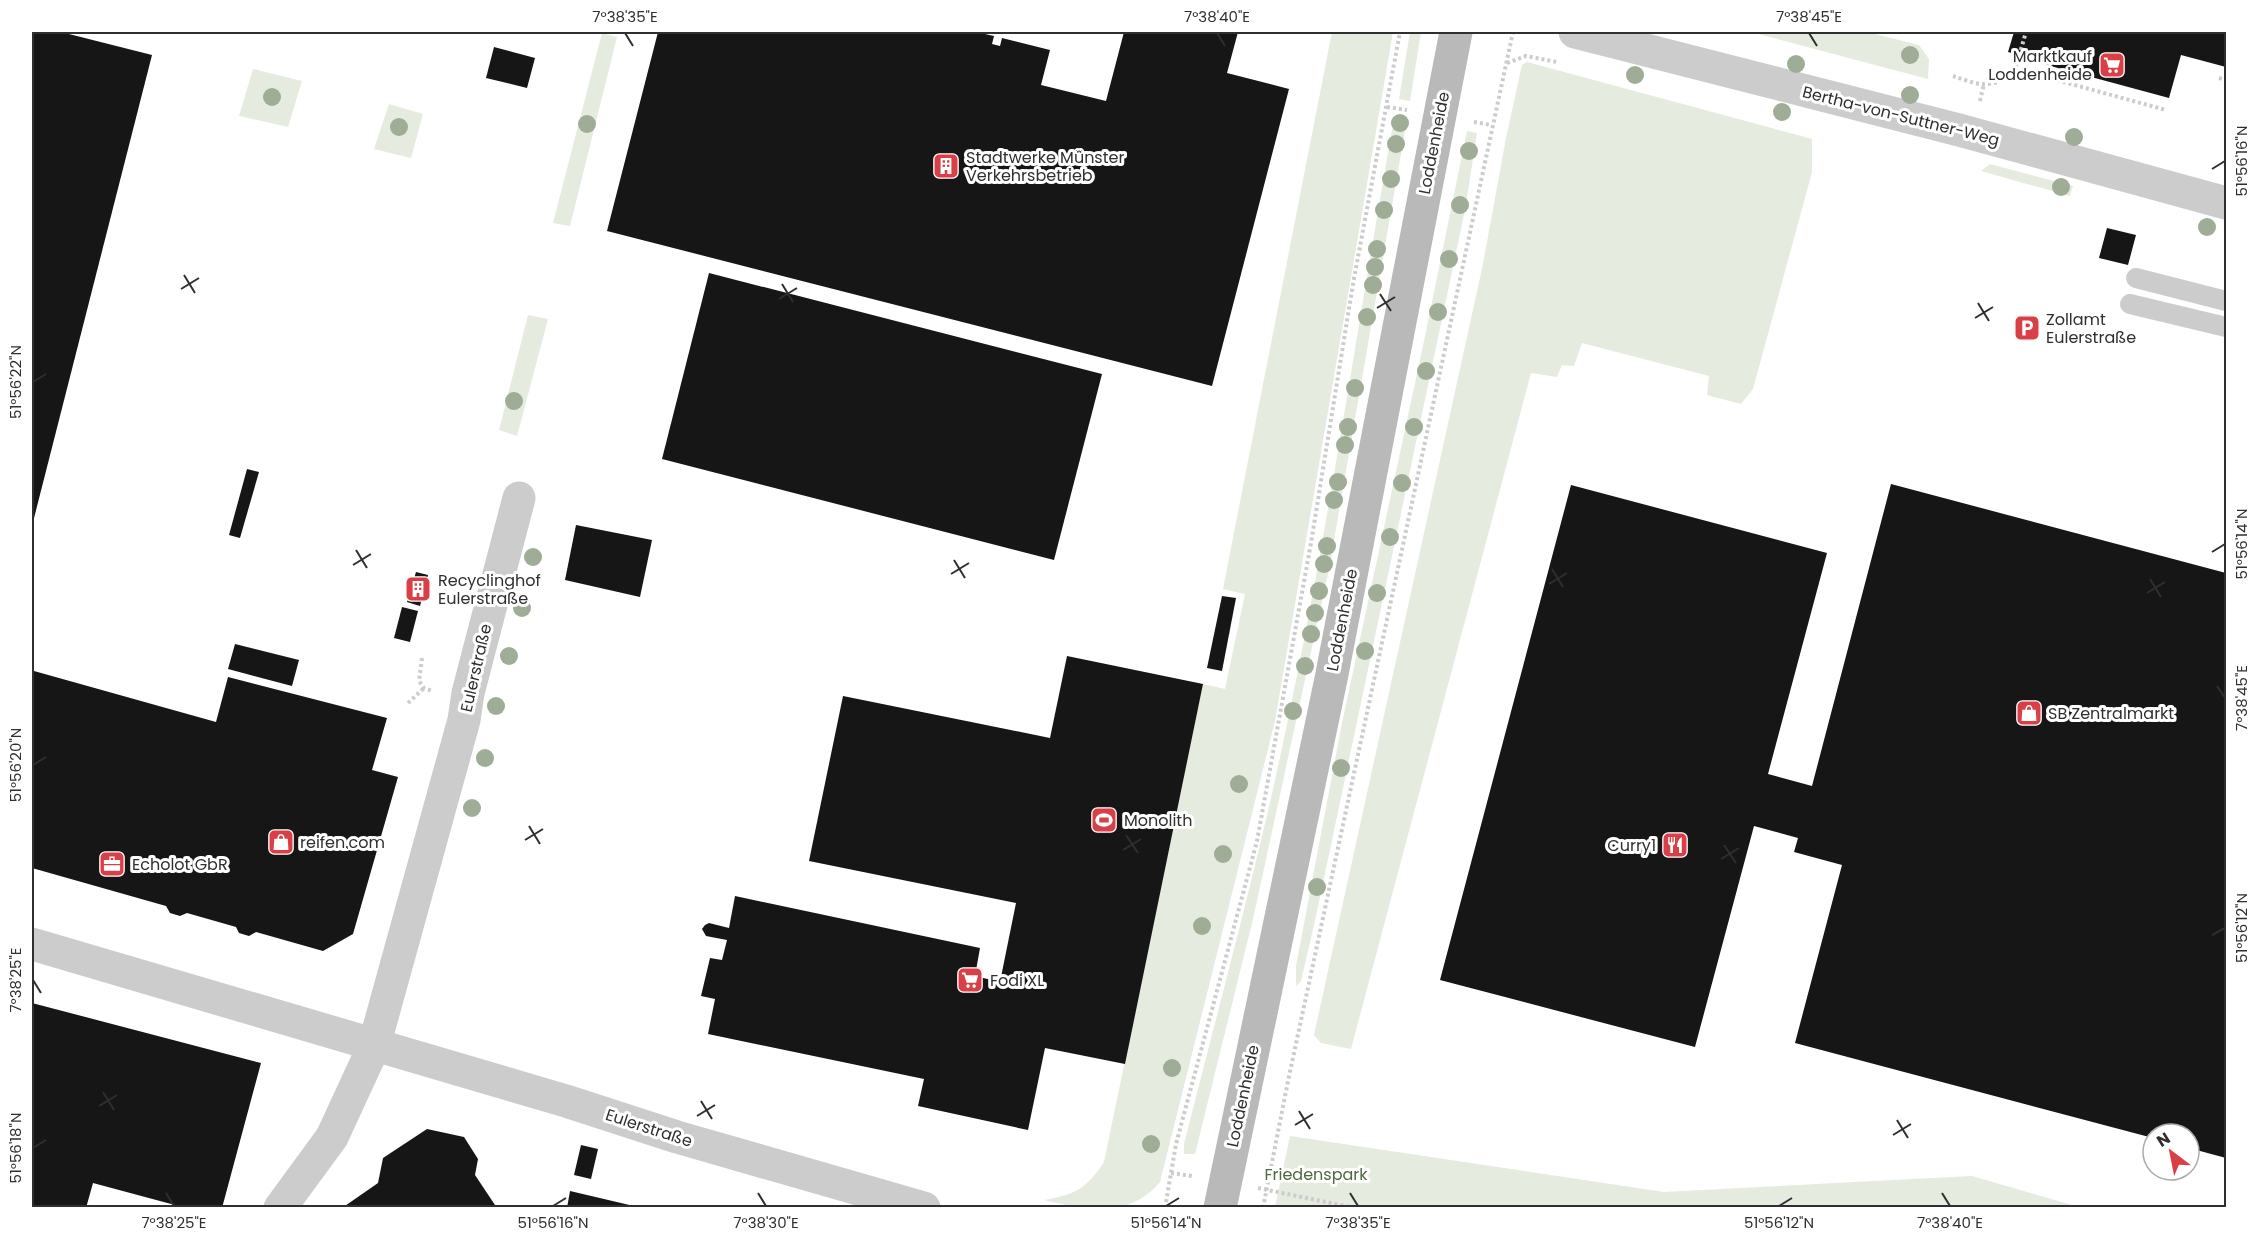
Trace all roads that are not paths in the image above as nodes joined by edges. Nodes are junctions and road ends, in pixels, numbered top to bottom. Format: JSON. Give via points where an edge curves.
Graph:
{"nodes":[{"id":1,"x":1456,"y":32,"type":"edge"},
{"id":2,"x":1575,"y":32,"type":"edge"},
{"id":3,"x":2226,"y":203,"type":"edge"},
{"id":4,"x":2136,"y":278,"type":"dead end"},
{"id":5,"x":2226,"y":301,"type":"edge"},
{"id":6,"x":2130,"y":304,"type":"dead end"},
{"id":7,"x":2226,"y":327,"type":"edge"},
{"id":8,"x":519,"y":498,"type":"dead end"},
{"id":9,"x":32,"y":944,"type":"edge"},
{"id":10,"x":374,"y":1046,"type":"junction"},
{"id":11,"x":280,"y":1208,"type":"edge"},
{"id":12,"x":924,"y":1208,"type":"edge"},
{"id":13,"x":1220,"y":1208,"type":"edge"}],
"edges":[{"from":1,"to":13,"type":"street","name":"Loddenheide","via":[[1331,679]]},
{"from":2,"to":3,"type":"street","name":"Bertha-von-Suttner-Weg"},
{"from":4,"to":5,"type":"lane"},
{"from":6,"to":7,"type":"lane"},
{"from":8,"to":10,"type":"street","name":"Eulerstraße","via":[[464,720]]},
{"from":9,"to":10,"type":"street","name":"Eulerstraße"},
{"from":10,"to":11,"type":"street","name":"Eulerstraße","via":[[332,1137]]},
{"from":10,"to":12,"type":"street","name":"Eulerstraße"}]}
